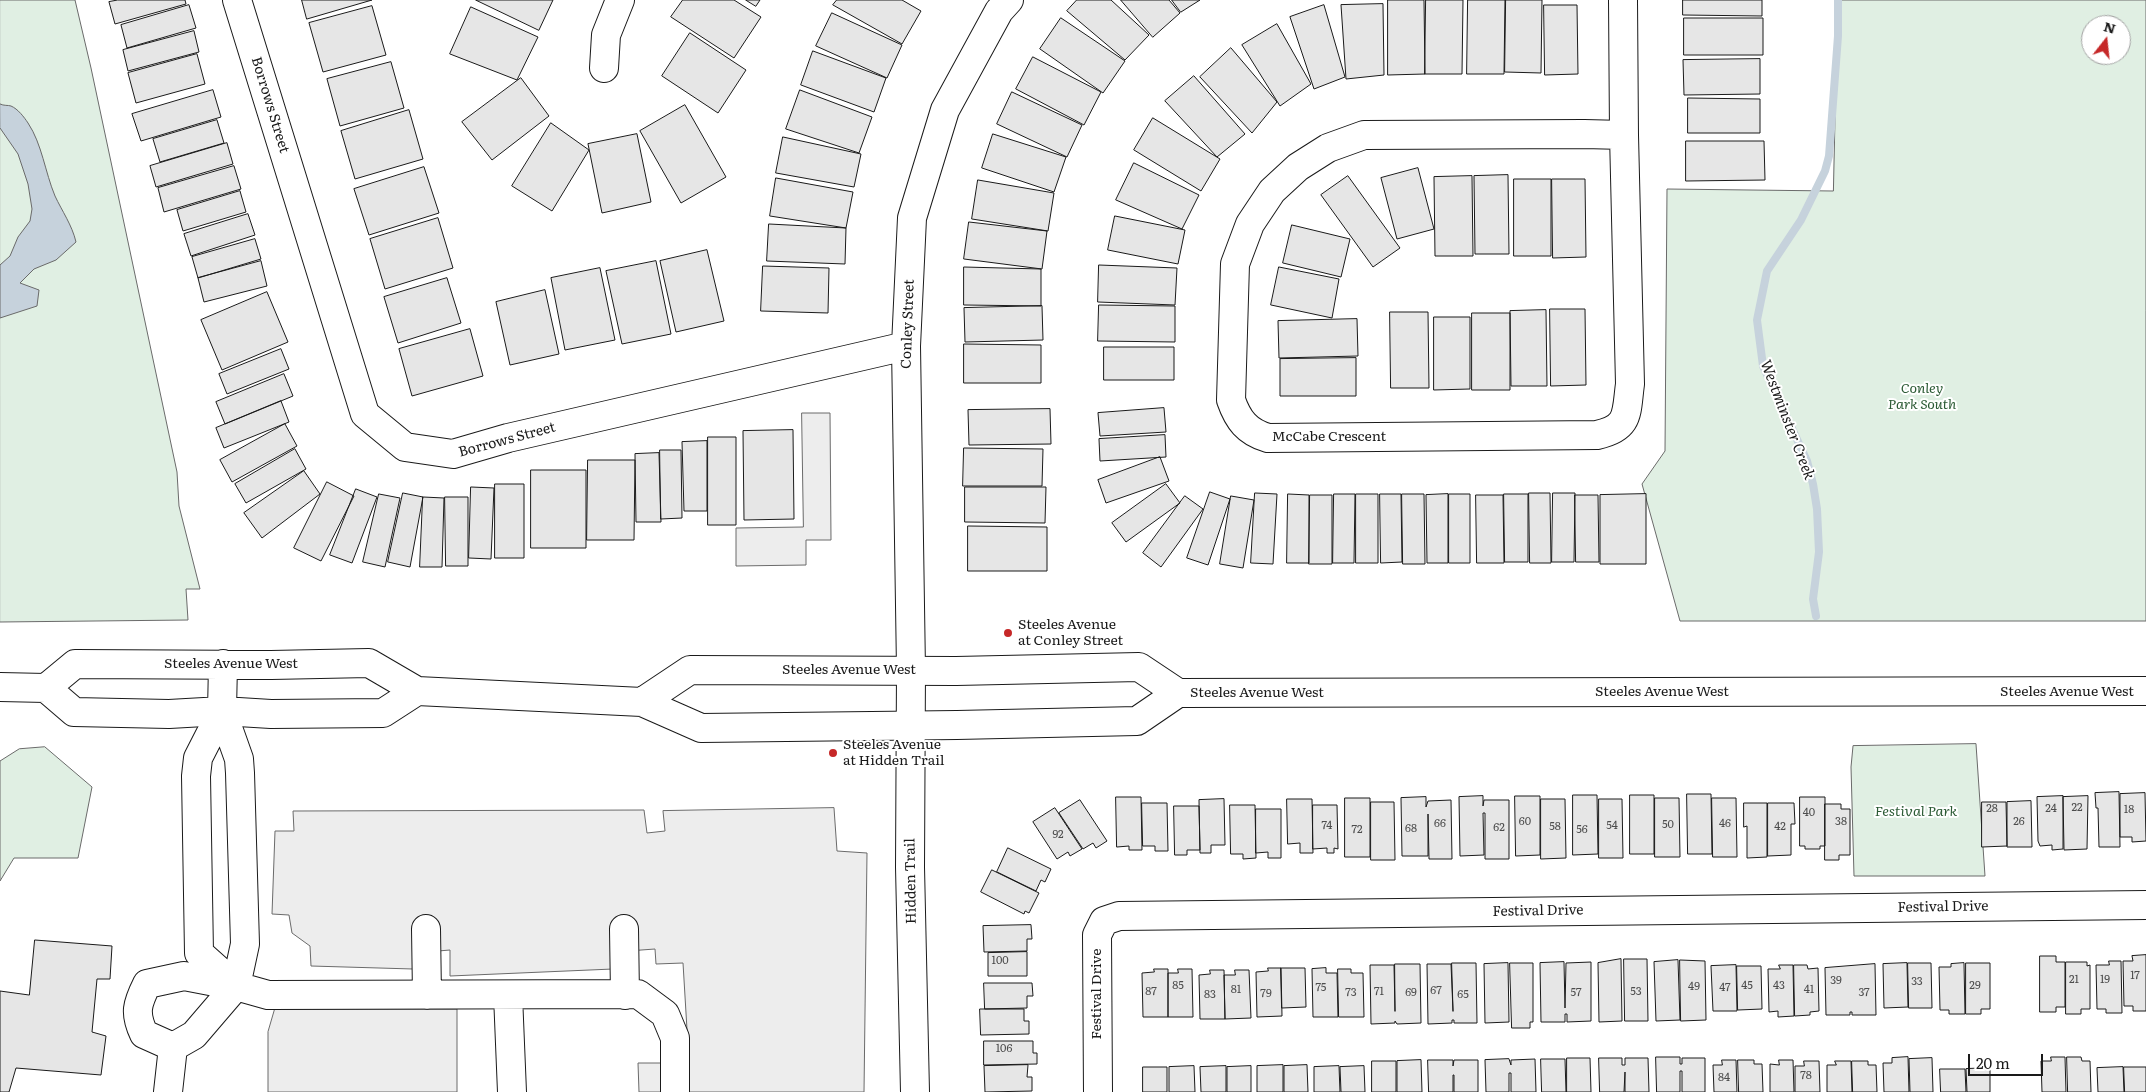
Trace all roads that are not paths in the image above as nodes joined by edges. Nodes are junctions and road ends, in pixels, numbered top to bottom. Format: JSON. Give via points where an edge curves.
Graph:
{"nodes":[{"id":1,"x":237,"y":0,"type":"edge"},
{"id":2,"x":620,"y":0,"type":"edge"},
{"id":3,"x":1009,"y":0,"type":"edge"},
{"id":4,"x":1623,"y":0,"type":"edge"},
{"id":5,"x":604,"y":68,"type":"dead end"},
{"id":6,"x":1624,"y":135,"type":"junction"},
{"id":7,"x":906,"y":346,"type":"junction"},
{"id":8,"x":223,"y":664,"type":"junction"},
{"id":9,"x":911,"y":670,"type":"junction"},
{"id":10,"x":0,"y":687,"type":"edge"},
{"id":11,"x":46,"y":688,"type":"junction"},
{"id":12,"x":417,"y":691,"type":"junction"},
{"id":13,"x":2146,"y":692,"type":"edge"},
{"id":14,"x":1178,"y":693,"type":"junction"},
{"id":15,"x":642,"y":702,"type":"junction"},
{"id":16,"x":222,"y":711,"type":"junction"},
{"id":17,"x":909,"y":726,"type":"junction"},
{"id":18,"x":2146,"y":904,"type":"edge"},
{"id":19,"x":426,"y":929,"type":"dead end"},
{"id":20,"x":624,"y":929,"type":"dead end"},
{"id":21,"x":236,"y":986,"type":"junction"},
{"id":22,"x":625,"y":994,"type":"junction"},
{"id":23,"x":427,"y":995,"type":"junction"},
{"id":24,"x":508,"y":995,"type":"junction"},
{"id":25,"x":173,"y":1046,"type":"junction"},
{"id":26,"x":168,"y":1092,"type":"edge"},
{"id":27,"x":512,"y":1092,"type":"edge"},
{"id":28,"x":675,"y":1092,"type":"edge"},
{"id":29,"x":915,"y":1092,"type":"edge"},
{"id":30,"x":1098,"y":1092,"type":"edge"}],
"edges":[{"from":1,"to":7,"type":"street","name":"Borrows Street","via":[[365,414],[405,447],[453,454],[508,438]]},
{"from":2,"to":5,"type":"street","via":[[606,35]]},
{"from":3,"to":7,"type":"street","name":"Conley Street","via":[[999,11],[945,110],[912,218]]},
{"from":4,"to":6,"type":"street","name":"McCabe Crescent"},
{"from":6,"to":6,"type":"street","name":"McCabe Crescent","via":[[1630,384],[1622,424],[1612,432],[1597,435],[1268,438],[1254,434],[1235,412],[1230,400],[1235,264],[1250,224],[1272,192],[1298,167],[1328,148],[1364,135]]},
{"from":7,"to":9,"type":"street","name":"Conley Street"},
{"from":8,"to":11,"type":"street","name":"Steeles Avenue West","via":[[75,664]]},
{"from":8,"to":12,"type":"street","name":"Steeles Avenue West","via":[[369,663]]},
{"from":8,"to":16,"type":"street"},
{"from":9,"to":14,"type":"street","name":"Steeles Avenue West","via":[[1139,667]]},
{"from":9,"to":15,"type":"street","name":"Steeles Avenue West","via":[[690,670]]},
{"from":9,"to":17,"type":"street","name":"Hidden Trail"},
{"from":10,"to":11,"type":"street"},
{"from":11,"to":16,"type":"street","via":[[74,712],[169,714]]},
{"from":12,"to":15,"type":"street","name":"Steeles Avenue West"},
{"from":12,"to":16,"type":"street","via":[[383,714]]},
{"from":13,"to":14,"type":"street","name":"Steeles Avenue West"},
{"from":14,"to":17,"type":"street","name":"Steeles Avenue West","via":[[1137,721]]},
{"from":15,"to":17,"type":"street","name":"Steeles Avenue West","via":[[701,728]]},
{"from":16,"to":21,"type":"street","via":[[239,759],[240,773],[245,944]]},
{"from":16,"to":21,"type":"street","via":[[198,758],[196,776],[200,953]]},
{"from":17,"to":29,"type":"street","name":"Hidden Trail"},
{"from":18,"to":30,"type":"street","name":"Festival Drive","via":[[1119,916],[1104,921],[1098,935]]},
{"from":19,"to":23,"type":"street"},
{"from":20,"to":22,"type":"street"},
{"from":21,"to":23,"type":"street","via":[[268,995]]},
{"from":21,"to":25,"type":"street","via":[[194,1035]]},
{"from":21,"to":25,"type":"street","via":[[184,976],[148,984],[138,1001],[137,1020],[144,1034]]},
{"from":22,"to":24,"type":"street"},
{"from":22,"to":28,"type":"street","via":[[638,994],[665,1014],[675,1038]]},
{"from":23,"to":24,"type":"street"},
{"from":24,"to":27,"type":"street"},
{"from":25,"to":26,"type":"street"}]}
